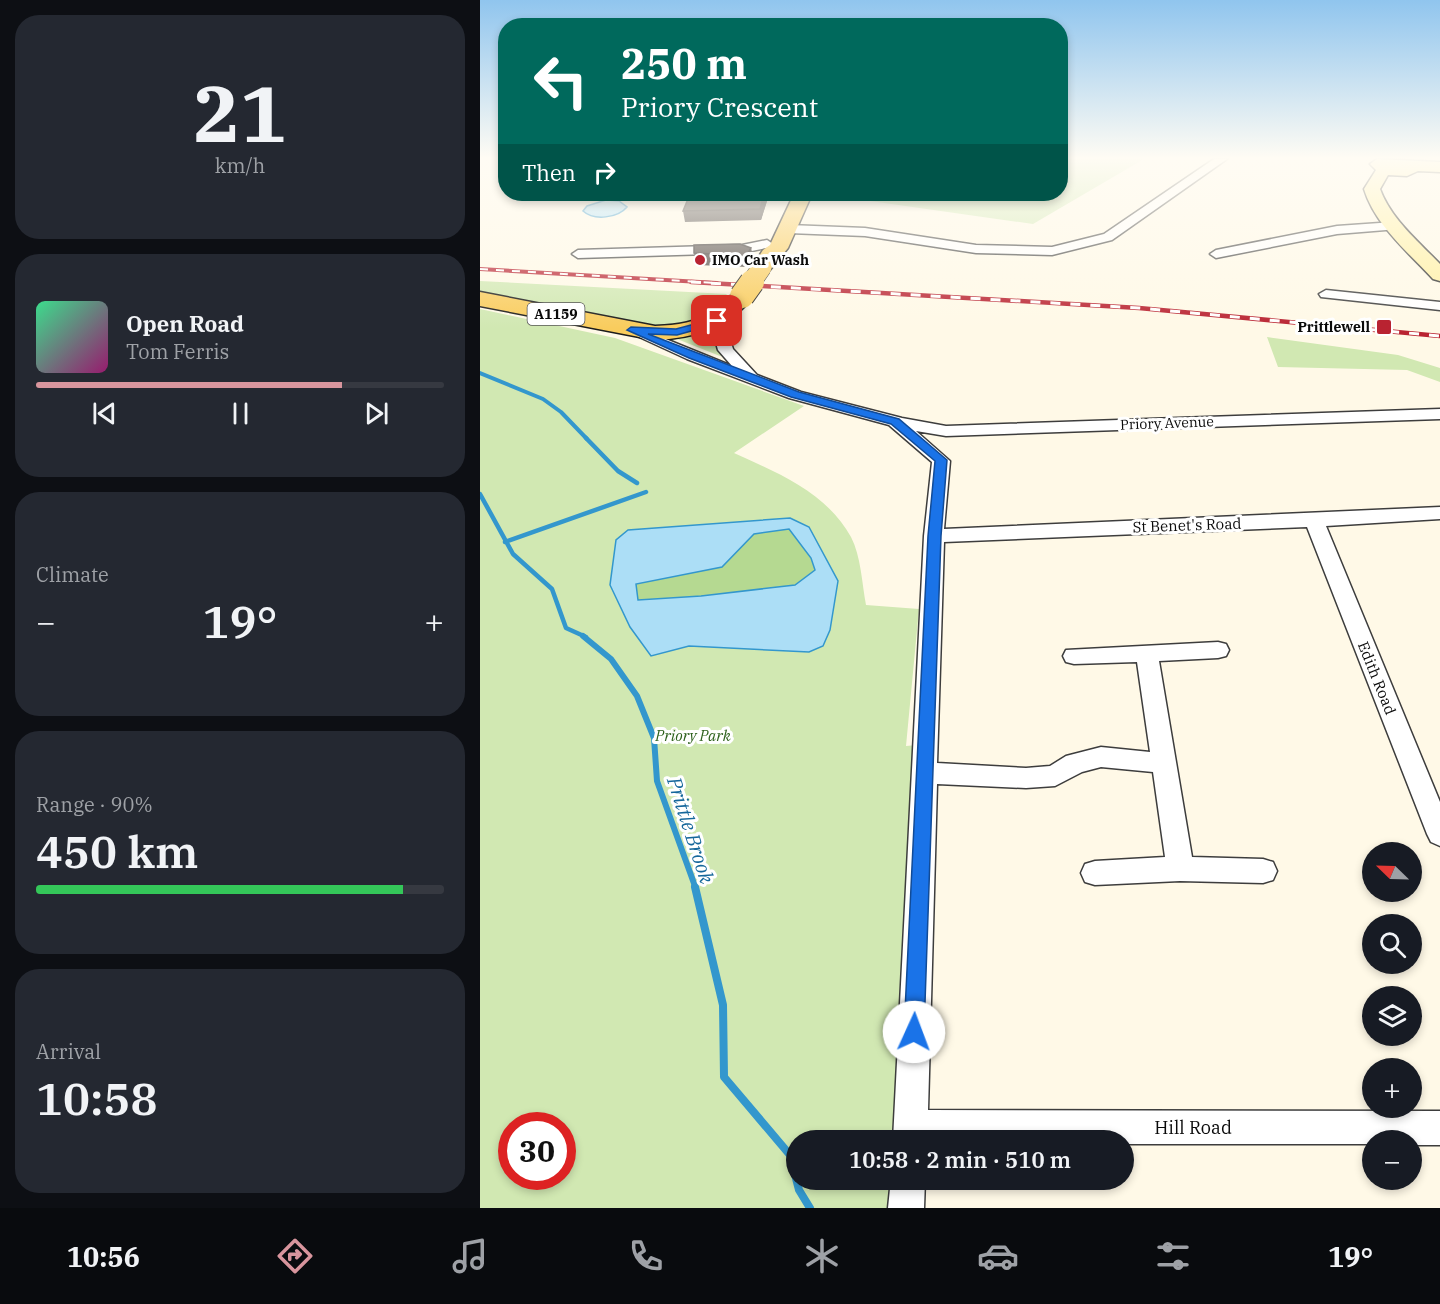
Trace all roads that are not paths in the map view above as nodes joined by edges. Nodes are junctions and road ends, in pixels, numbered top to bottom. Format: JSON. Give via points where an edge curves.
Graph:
{"nodes":[{"id":1,"x":778,"y":215,"type":"edge"},
{"id":2,"x":794,"y":215,"type":"edge"},
{"id":3,"x":1140,"y":215,"type":"edge"},
{"id":4,"x":1387,"y":215,"type":"edge"},
{"id":5,"x":1394,"y":226,"type":"junction"},
{"id":6,"x":789,"y":229,"type":"junction"},
{"id":7,"x":578,"y":254,"type":"dead end"},
{"id":8,"x":1215,"y":254,"type":"dead end"},
{"id":9,"x":766,"y":255,"type":"junction"},
{"id":10,"x":1438,"y":271,"type":"edge"},
{"id":11,"x":1326,"y":294,"type":"dead end"},
{"id":12,"x":480,"y":299,"type":"edge"},
{"id":13,"x":1440,"y":306,"type":"edge"},
{"id":14,"x":717,"y":321,"type":"junction"},
{"id":15,"x":631,"y":330,"type":"junction"},
{"id":16,"x":752,"y":378,"type":"junction"},
{"id":17,"x":1440,"y":414,"type":"edge"},
{"id":18,"x":895,"y":422,"type":"junction"},
{"id":19,"x":946,"y":430,"type":"junction"},
{"id":20,"x":941,"y":460,"type":"junction"},
{"id":21,"x":1440,"y":513,"type":"edge"},
{"id":22,"x":1315,"y":522,"type":"junction"},
{"id":23,"x":934,"y":536,"type":"junction"},
{"id":24,"x":1218,"y":650,"type":"dead end"},
{"id":25,"x":1147,"y":653,"type":"junction"},
{"id":26,"x":1074,"y":656,"type":"dead end"},
{"id":27,"x":1163,"y":763,"type":"junction"},
{"id":28,"x":925,"y":773,"type":"junction"},
{"id":29,"x":1440,"y":834,"type":"edge"},
{"id":30,"x":1180,"y":870,"type":"junction"},
{"id":31,"x":1263,"y":871,"type":"dead end"},
{"id":32,"x":1095,"y":873,"type":"dead end"},
{"id":33,"x":1440,"y":1128,"type":"edge"},
{"id":34,"x":910,"y":1130,"type":"edge"},
{"id":35,"x":1134,"y":1131,"type":"edge"},
{"id":36,"x":907,"y":1190,"type":"edge"},
{"id":37,"x":906,"y":1208,"type":"edge"}],
"edges":[{"from":1,"to":9,"type":"main road","number":"A1159"},
{"from":2,"to":6,"type":"main road","number":"A1159"},
{"from":3,"to":6,"type":"street","via":[[1108,237],[1052,251],[976,249],[865,232]]},
{"from":4,"to":5,"type":"main road"},
{"from":5,"to":8,"type":"street","via":[[1337,230]]},
{"from":5,"to":10,"type":"main road"},
{"from":6,"to":9,"type":"main road","number":"A1159","via":[[778,248]]},
{"from":7,"to":9,"type":"street","via":[[742,249]]},
{"from":9,"to":14,"type":"main road","number":"A1159","bridge":true,"via":[[742,296]]},
{"from":11,"to":13,"type":"street"},
{"from":12,"to":15,"type":"main road","number":"A1159"},
{"from":14,"to":15,"type":"main road","number":"A1159","via":[[677,332]]},
{"from":14,"to":16,"type":"street","via":[[726,350]]},
{"from":15,"to":16,"type":"street","name":"Priory Avenue"},
{"from":16,"to":18,"type":"street","name":"Priory Avenue","via":[[795,395]]},
{"from":17,"to":19,"type":"street","name":"Priory Avenue"},
{"from":18,"to":19,"type":"street","name":"Priory Avenue"},
{"from":18,"to":20,"type":"street"},
{"from":19,"to":20,"type":"street"},
{"from":20,"to":23,"type":"street"},
{"from":21,"to":22,"type":"street","name":"St Benet's Road"},
{"from":22,"to":23,"type":"street","name":"St Benet's Road","via":[[1224,522]]},
{"from":22,"to":29,"type":"street","name":"Edith Road"},
{"from":23,"to":28,"type":"street"},
{"from":24,"to":25,"type":"street"},
{"from":25,"to":26,"type":"street"},
{"from":25,"to":27,"type":"street"},
{"from":27,"to":28,"type":"street","via":[[1101,756],[1074,763],[1055,776]]},
{"from":27,"to":30,"type":"street"},
{"from":28,"to":34,"type":"street"},
{"from":30,"to":31,"type":"street"},
{"from":30,"to":32,"type":"street"},
{"from":33,"to":35,"type":"street","name":"Hill Road"},
{"from":36,"to":37,"type":"street"}]}
